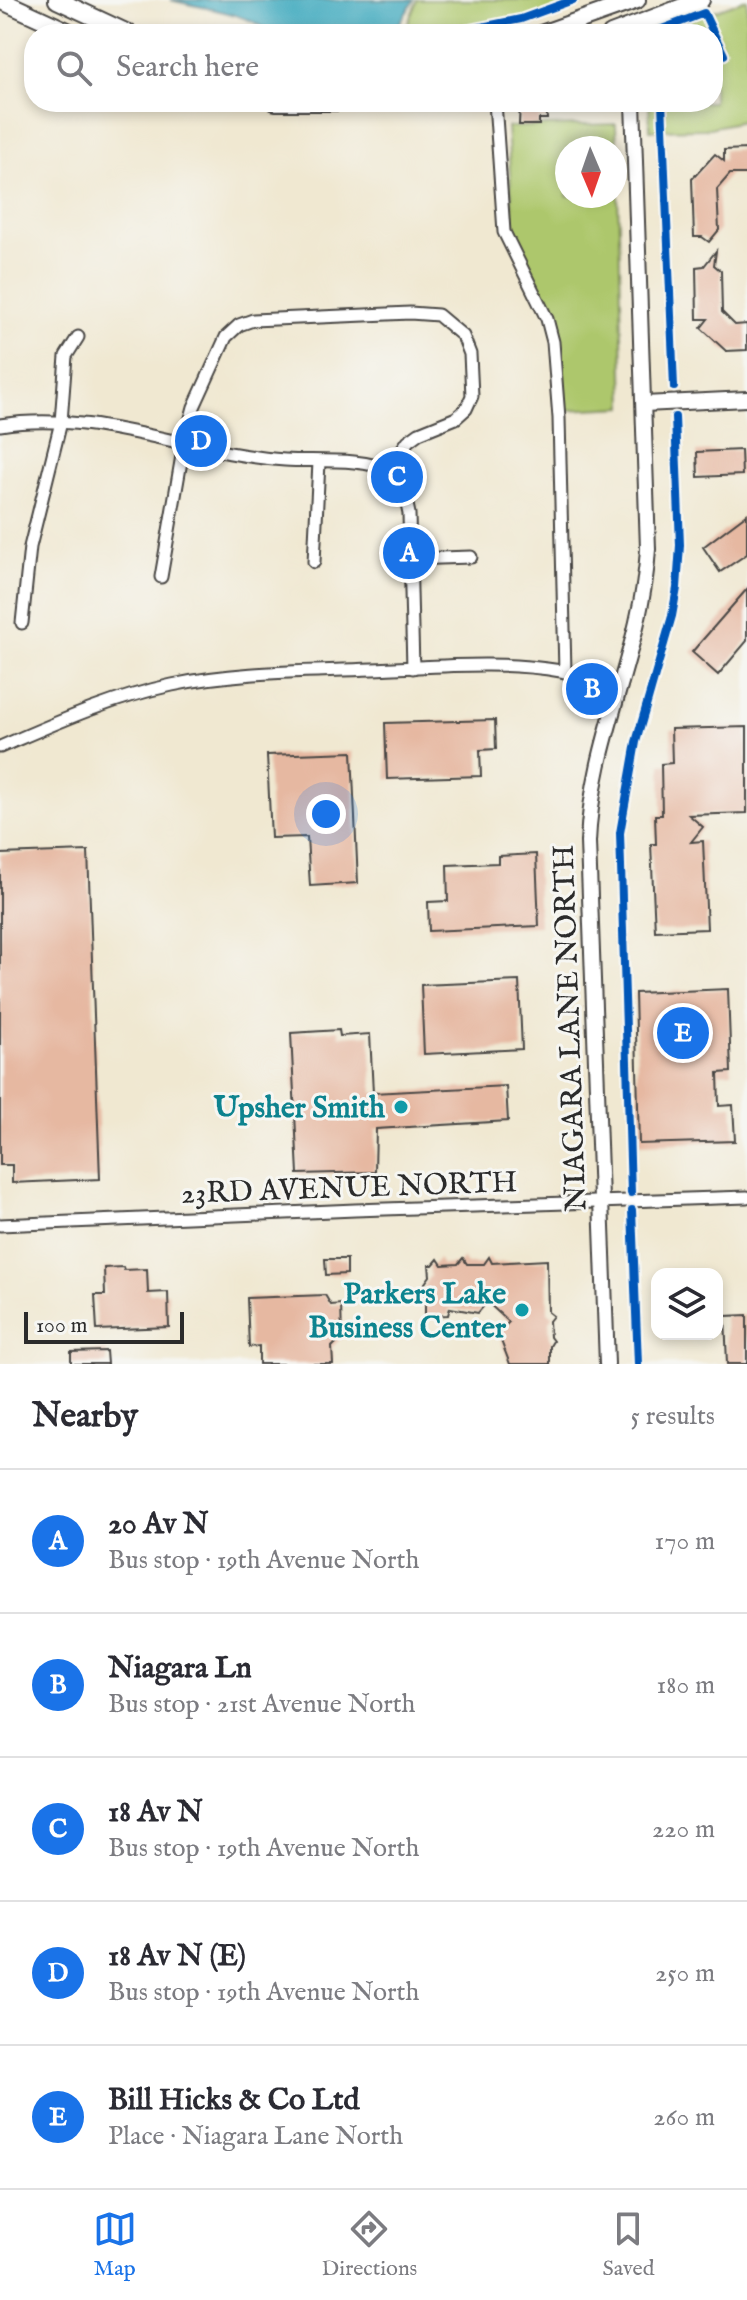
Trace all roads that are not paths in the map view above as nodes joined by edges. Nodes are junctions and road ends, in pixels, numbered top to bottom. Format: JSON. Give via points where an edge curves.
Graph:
{"nodes":[{"id":1,"x":0,"y":0,"type":"edge"},
{"id":2,"x":57,"y":0,"type":"edge"},
{"id":3,"x":701,"y":0,"type":"edge"},
{"id":4,"x":629,"y":3,"type":"edge"},
{"id":5,"x":52,"y":24,"type":"edge"},
{"id":6,"x":109,"y":24,"type":"edge"},
{"id":7,"x":569,"y":24,"type":"edge"},
{"id":8,"x":628,"y":24,"type":"edge"},
{"id":9,"x":644,"y":24,"type":"edge"},
{"id":10,"x":496,"y":112,"type":"edge"},
{"id":11,"x":633,"y":112,"type":"edge"},
{"id":12,"x":78,"y":337,"type":"dead end"},
{"id":13,"x":747,"y":399,"type":"edge"},
{"id":14,"x":644,"y":404,"type":"junction"},
{"id":15,"x":61,"y":422,"type":"junction"},
{"id":16,"x":0,"y":425,"type":"edge"},
{"id":17,"x":184,"y":444,"type":"junction"},
{"id":18,"x":319,"y":462,"type":"junction"},
{"id":19,"x":387,"y":471,"type":"junction"},
{"id":20,"x":471,"y":557,"type":"dead end"},
{"id":21,"x":410,"y":559,"type":"junction"},
{"id":22,"x":314,"y":562,"type":"dead end"},
{"id":23,"x":161,"y":577,"type":"dead end"},
{"id":24,"x":22,"y":623,"type":"dead end"},
{"id":25,"x":413,"y":668,"type":"junction"},
{"id":26,"x":565,"y":672,"type":"junction"},
{"id":27,"x":617,"y":694,"type":"junction"},
{"id":28,"x":0,"y":747,"type":"edge"},
{"id":29,"x":747,"y":1197,"type":"edge"},
{"id":30,"x":601,"y":1202,"type":"junction"},
{"id":31,"x":0,"y":1225,"type":"edge"},
{"id":32,"x":607,"y":1364,"type":"edge"}],
"edges":[{"from":1,"to":5,"type":"main road"},
{"from":2,"to":6,"type":"main road"},
{"from":3,"to":9,"type":"main road"},
{"from":4,"to":7,"type":"main road"},
{"from":4,"to":8,"type":"street"},
{"from":10,"to":26,"type":"street","via":[[504,232],[553,342]]},
{"from":11,"to":14,"type":"street"},
{"from":12,"to":15,"type":"street","via":[[66,356]]},
{"from":13,"to":14,"type":"street"},
{"from":14,"to":27,"type":"street","name":"NIAGARA LANE NORTH","via":[[647,577],[640,621]]},
{"from":15,"to":16,"type":"street"},
{"from":15,"to":17,"type":"street"},
{"from":15,"to":24,"type":"street","via":[[30,547]]},
{"from":17,"to":18,"type":"street","via":[[232,455]]},
{"from":17,"to":19,"type":"street","via":[[194,407],[226,337],[239,325],[253,320],[438,315],[463,336],[470,354],[472,396],[456,418],[408,441]]},
{"from":17,"to":23,"type":"street"},
{"from":18,"to":19,"type":"street"},
{"from":18,"to":22,"type":"street"},
{"from":19,"to":21,"type":"street","via":[[406,497]]},
{"from":20,"to":21,"type":"street"},
{"from":21,"to":25,"type":"street"},
{"from":25,"to":26,"type":"street"},
{"from":25,"to":28,"type":"street","via":[[241,676],[173,685],[89,709]]},
{"from":26,"to":27,"type":"street"},
{"from":27,"to":30,"type":"street","name":"NIAGARA LANE NORTH","via":[[597,764],[588,842]]},
{"from":29,"to":30,"type":"street","name":"23RD AVENUE NORTH"},
{"from":30,"to":31,"type":"street","name":"23RD AVENUE NORTH"},
{"from":30,"to":32,"type":"street","name":"NIAGARA LANE NORTH"}]}
